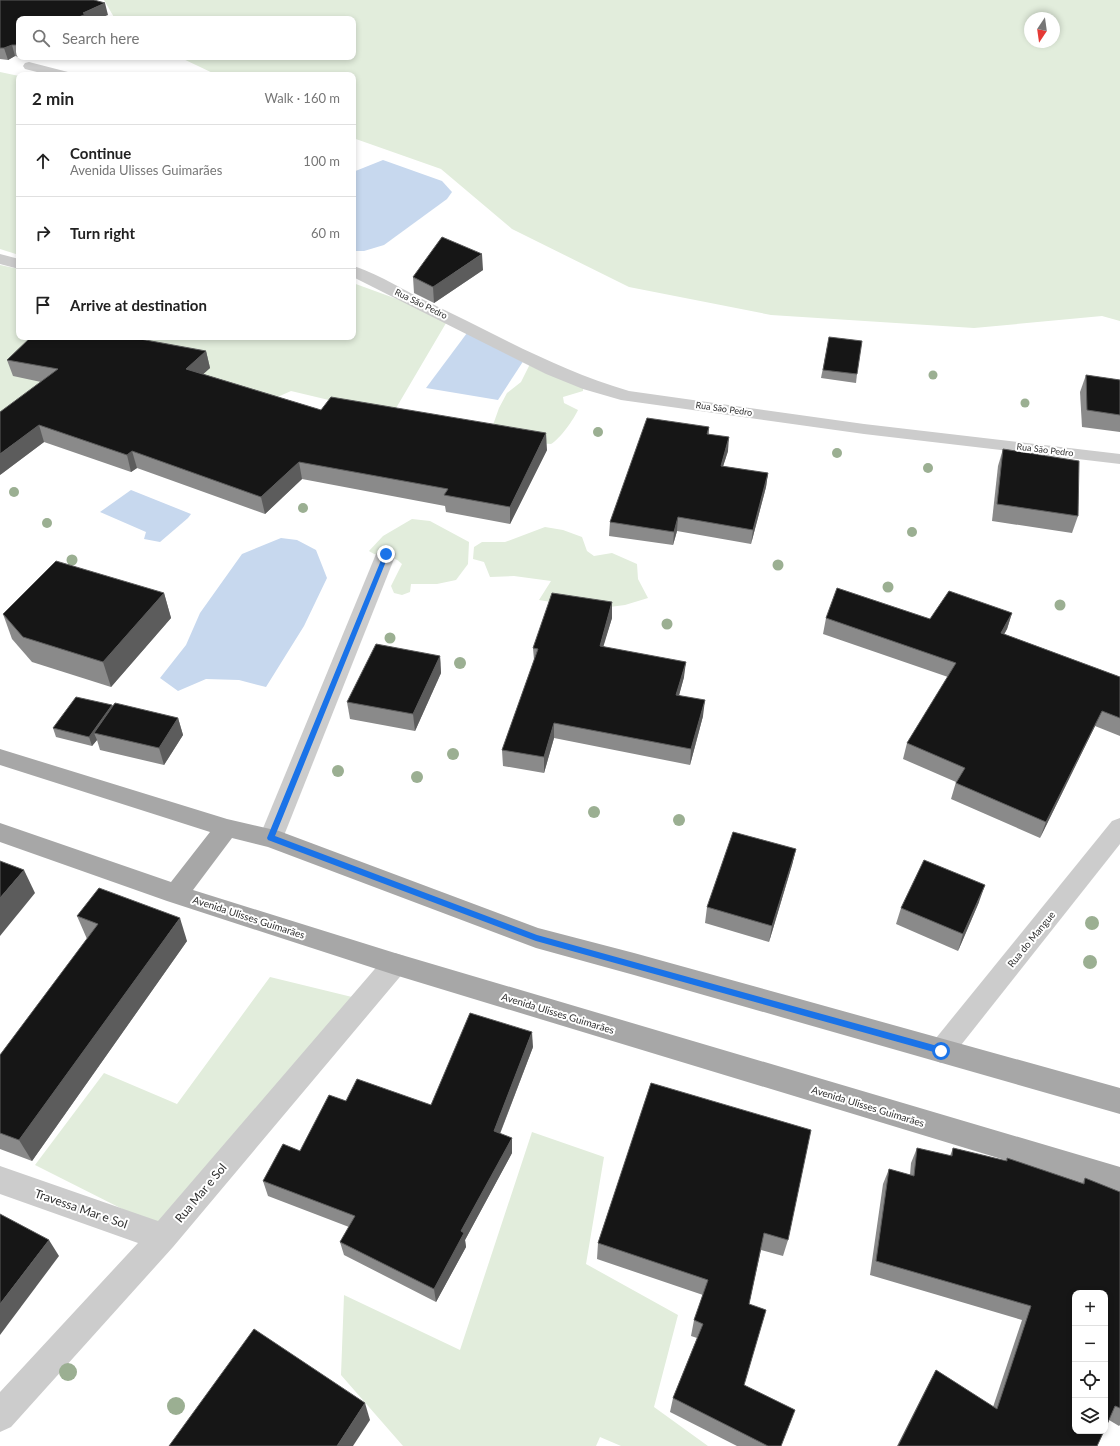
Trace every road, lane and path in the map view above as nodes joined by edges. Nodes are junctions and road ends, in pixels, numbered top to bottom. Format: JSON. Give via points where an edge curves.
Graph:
{"nodes":[{"id":1,"x":29,"y":66,"type":"dead end"},
{"id":2,"x":52,"y":72,"type":"edge"},
{"id":3,"x":0,"y":259,"type":"edge"},
{"id":4,"x":16,"y":263,"type":"edge"},
{"id":5,"x":356,"y":272,"type":"edge"},
{"id":6,"x":1120,"y":459,"type":"edge"},
{"id":7,"x":386,"y":554,"type":"dead end"},
{"id":8,"x":0,"y":757,"type":"edge"},
{"id":9,"x":1120,"y":827,"type":"edge"},
{"id":10,"x":227,"y":828,"type":"junction"},
{"id":11,"x":0,"y":832,"type":"edge"},
{"id":12,"x":271,"y":838,"type":"junction"},
{"id":13,"x":176,"y":894,"type":"junction"},
{"id":14,"x":395,"y":964,"type":"junction"},
{"id":15,"x":941,"y":1051,"type":"junction"},
{"id":16,"x":1120,"y":1101,"type":"edge"},
{"id":17,"x":0,"y":1180,"type":"edge"},
{"id":18,"x":1120,"y":1181,"type":"edge"},
{"id":19,"x":163,"y":1237,"type":"junction"},
{"id":20,"x":0,"y":1416,"type":"edge"}],
"edges":[{"from":1,"to":2,"type":"street"},
{"from":3,"to":4,"type":"street"},
{"from":5,"to":6,"type":"street","name":"Rua São Pedro","via":[[552,370],[589,386],[627,396]]},
{"from":7,"to":12,"type":"street"},
{"from":8,"to":10,"type":"main road"},
{"from":9,"to":15,"type":"street","name":"Rua do Mangue"},
{"from":10,"to":12,"type":"main road"},
{"from":10,"to":13,"type":"main road"},
{"from":11,"to":13,"type":"main road","name":"Avenida Ulisses Guimarães"},
{"from":12,"to":15,"type":"main road","via":[[536,938]]},
{"from":13,"to":14,"type":"main road","name":"Avenida Ulisses Guimarães"},
{"from":14,"to":18,"type":"main road","name":"Avenida Ulisses Guimarães"},
{"from":14,"to":19,"type":"street","name":"Rua Mar e Sol"},
{"from":15,"to":16,"type":"main road"},
{"from":17,"to":19,"type":"street","name":"Travessa Mar e Sol"},
{"from":19,"to":20,"type":"street","name":"Rua Mar e Sol"}]}
